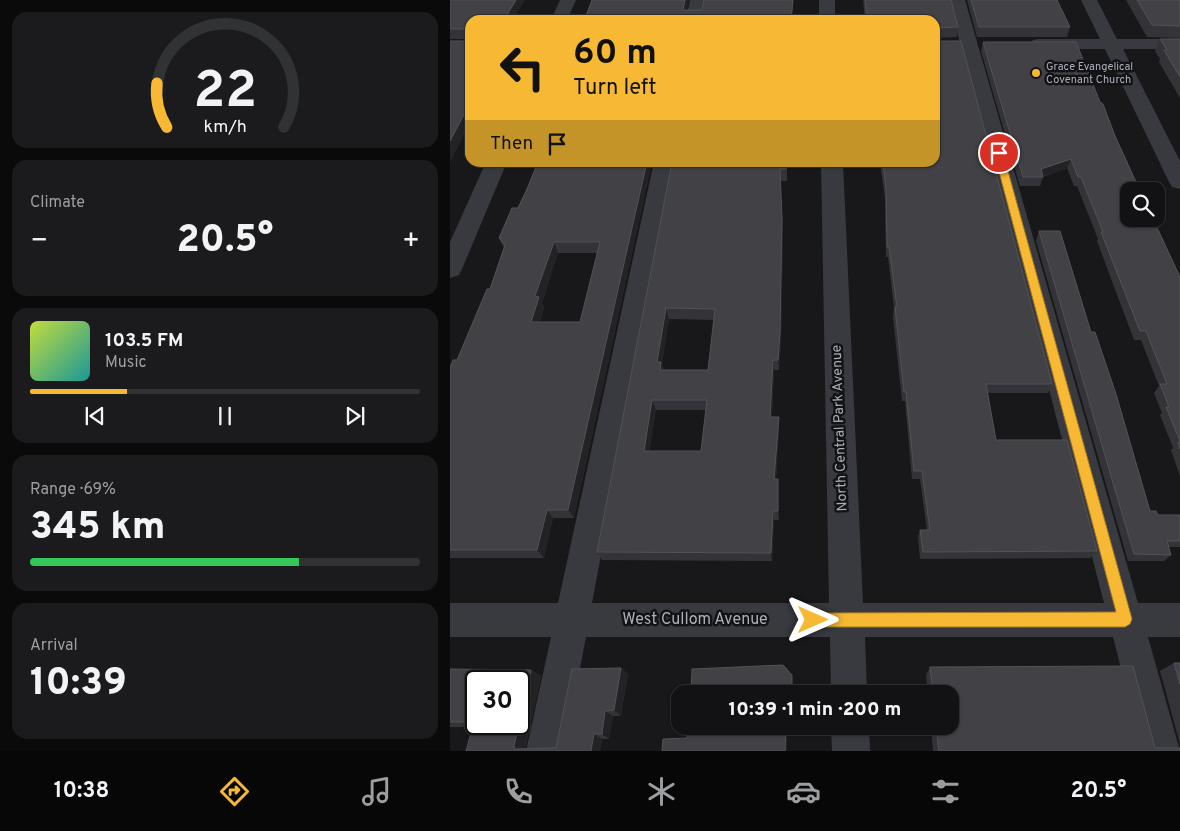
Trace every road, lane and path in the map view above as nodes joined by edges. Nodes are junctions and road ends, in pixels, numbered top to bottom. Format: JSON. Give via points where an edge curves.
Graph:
{"nodes":[{"id":1,"x":568,"y":0,"type":"edge"},
{"id":2,"x":698,"y":0,"type":"edge"},
{"id":3,"x":827,"y":0,"type":"edge"},
{"id":4,"x":957,"y":0,"type":"edge"},
{"id":5,"x":1089,"y":0,"type":"edge"},
{"id":6,"x":561,"y":15,"type":"edge"},
{"id":7,"x":695,"y":15,"type":"edge"},
{"id":8,"x":827,"y":15,"type":"edge"},
{"id":9,"x":1018,"y":44,"type":"edge"},
{"id":10,"x":1111,"y":44,"type":"junction"},
{"id":11,"x":1180,"y":44,"type":"edge"},
{"id":12,"x":495,"y":167,"type":"edge"},
{"id":13,"x":664,"y":167,"type":"edge"},
{"id":14,"x":832,"y":167,"type":"edge"},
{"id":15,"x":1180,"y":182,"type":"edge"},
{"id":16,"x":450,"y":215,"type":"edge"},
{"id":17,"x":473,"y":215,"type":"junction"},
{"id":18,"x":450,"y":269,"type":"edge"},
{"id":19,"x":1125,"y":619,"type":"junction"},
{"id":20,"x":450,"y":620,"type":"edge"},
{"id":21,"x":572,"y":620,"type":"junction"},
{"id":22,"x":847,"y":620,"type":"junction"},
{"id":23,"x":1180,"y":620,"type":"edge"},
{"id":24,"x":849,"y":685,"type":"edge"},
{"id":25,"x":850,"y":735,"type":"edge"},
{"id":26,"x":545,"y":751,"type":"edge"},
{"id":27,"x":851,"y":751,"type":"edge"},
{"id":28,"x":1161,"y":751,"type":"edge"}],
"edges":[{"from":1,"to":6,"type":"street"},
{"from":2,"to":7,"type":"street"},
{"from":3,"to":8,"type":"street"},
{"from":4,"to":19,"type":"street"},
{"from":5,"to":10,"type":"street"},
{"from":9,"to":10,"type":"street"},
{"from":10,"to":11,"type":"street"},
{"from":10,"to":15,"type":"street"},
{"from":12,"to":17,"type":"street"},
{"from":13,"to":21,"type":"street"},
{"from":14,"to":22,"type":"street","name":"North Central Park Avenue"},
{"from":16,"to":17,"type":"street"},
{"from":17,"to":18,"type":"street"},
{"from":19,"to":22,"type":"street","name":"West Cullom Avenue"},
{"from":19,"to":23,"type":"street","name":"West Cullom Avenue"},
{"from":19,"to":28,"type":"street"},
{"from":20,"to":21,"type":"street","name":"West Cullom Avenue"},
{"from":21,"to":22,"type":"street","name":"West Cullom Avenue"},
{"from":21,"to":26,"type":"street"},
{"from":22,"to":24,"type":"street","name":"North Central Park Avenue"},
{"from":25,"to":27,"type":"street"}]}
